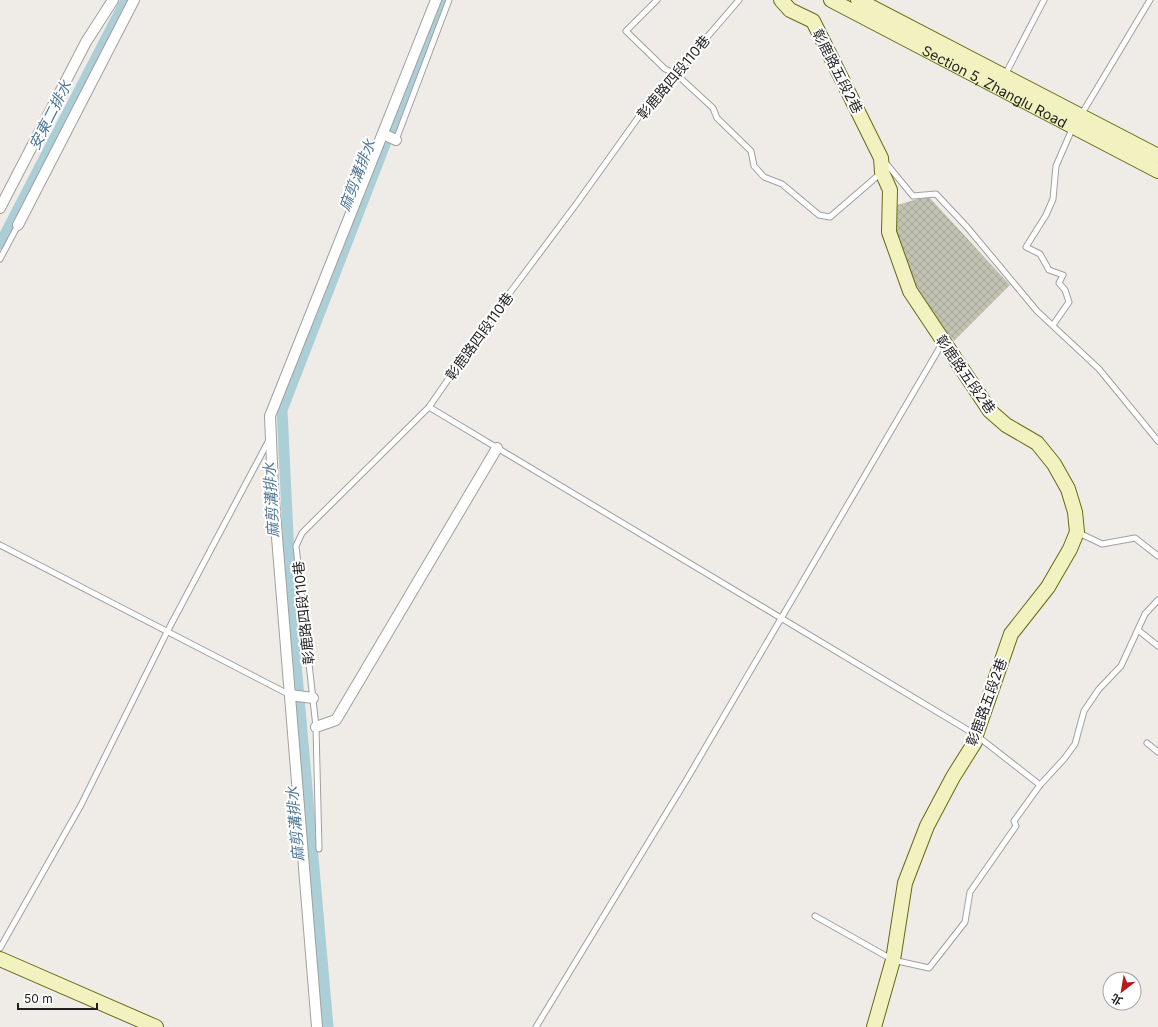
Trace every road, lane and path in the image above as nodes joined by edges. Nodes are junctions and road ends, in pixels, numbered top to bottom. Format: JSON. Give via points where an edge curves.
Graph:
{"nodes":[{"id":1,"x":113,"y":0,"type":"edge"},
{"id":2,"x":134,"y":0,"type":"edge"},
{"id":3,"x":436,"y":0,"type":"edge"},
{"id":4,"x":449,"y":0,"type":"edge"},
{"id":5,"x":657,"y":0,"type":"edge"},
{"id":6,"x":740,"y":0,"type":"edge"},
{"id":7,"x":781,"y":0,"type":"edge"},
{"id":8,"x":831,"y":0,"type":"edge"},
{"id":9,"x":858,"y":0,"type":"edge"},
{"id":10,"x":1044,"y":0,"type":"edge"},
{"id":11,"x":1150,"y":0,"type":"edge"},
{"id":12,"x":675,"y":74,"type":"junction"},
{"id":13,"x":1000,"y":82,"type":"junction"},
{"id":14,"x":1077,"y":121,"type":"junction"},
{"id":15,"x":383,"y":134,"type":"junction"},
{"id":16,"x":396,"y":140,"type":"joint"},
{"id":17,"x":1158,"y":156,"type":"edge"},
{"id":18,"x":882,"y":158,"type":"junction"},
{"id":19,"x":1158,"y":171,"type":"edge"},
{"id":20,"x":882,"y":172,"type":"junction"},
{"id":21,"x":0,"y":208,"type":"edge"},
{"id":22,"x":18,"y":226,"type":"joint"},
{"id":23,"x":0,"y":259,"type":"edge"},
{"id":24,"x":1053,"y":325,"type":"junction"},
{"id":25,"x":943,"y":342,"type":"junction"},
{"id":26,"x":430,"y":407,"type":"junction"},
{"id":27,"x":271,"y":435,"type":"junction"},
{"id":28,"x":1158,"y":440,"type":"edge"},
{"id":29,"x":497,"y":448,"type":"junction"},
{"id":30,"x":1076,"y":532,"type":"junction"},
{"id":31,"x":0,"y":545,"type":"edge"},
{"id":32,"x":1158,"y":556,"type":"edge"},
{"id":33,"x":1158,"y":600,"type":"edge"},
{"id":34,"x":780,"y":618,"type":"junction"},
{"id":35,"x":1138,"y":630,"type":"junction"},
{"id":36,"x":167,"y":632,"type":"junction"},
{"id":37,"x":1158,"y":646,"type":"edge"},
{"id":38,"x":312,"y":694,"type":"junction"},
{"id":39,"x":290,"y":695,"type":"junction"},
{"id":40,"x":316,"y":727,"type":"junction"},
{"id":41,"x":976,"y":735,"type":"junction"},
{"id":42,"x":1147,"y":743,"type":"dead end"},
{"id":43,"x":1158,"y":752,"type":"edge"},
{"id":44,"x":1040,"y":785,"type":"junction"},
{"id":45,"x":319,"y":849,"type":"dead end"},
{"id":46,"x":815,"y":916,"type":"dead end"},
{"id":47,"x":0,"y":948,"type":"edge"},
{"id":48,"x":0,"y":959,"type":"edge"},
{"id":49,"x":893,"y":960,"type":"junction"},
{"id":50,"x":156,"y":1027,"type":"edge"},
{"id":51,"x":317,"y":1027,"type":"edge"},
{"id":52,"x":536,"y":1027,"type":"edge"},
{"id":53,"x":874,"y":1027,"type":"edge"}],
"edges":[{"from":1,"to":21,"type":"street","via":[[86,42]]},
{"from":2,"to":22,"type":"street"},
{"from":3,"to":15,"type":"street"},
{"from":4,"to":16,"type":"lane"},
{"from":5,"to":12,"type":"lane","via":[[626,31],[665,69]]},
{"from":6,"to":12,"type":"lane","name":"彰鹿路四段110巷"},
{"from":7,"to":18,"type":"street","name":"彰鹿路五段2巷","via":[[790,10],[812,21]]},
{"from":8,"to":13,"type":"street","name":"Section 5, Zhanglu Road"},
{"from":9,"to":13,"type":"street","name":"Section 5, Zhanglu Road"},
{"from":10,"to":13,"type":"lane"},
{"from":11,"to":14,"type":"lane"},
{"from":12,"to":20,"type":"lane","via":[[713,108],[717,118],[751,151],[754,166],[764,177],[782,184],[818,215],[830,217]]},
{"from":12,"to":26,"type":"lane","name":"彰鹿路四段110巷","via":[[640,116],[488,322]]},
{"from":13,"to":14,"type":"street","name":"Section 5, Zhanglu Road"},
{"from":14,"to":17,"type":"street","name":"Section 5, Zhanglu Road"},
{"from":14,"to":19,"type":"street","name":"Section 5, Zhanglu Road"},
{"from":14,"to":24,"type":"lane","via":[[1056,166],[1053,199],[1026,247],[1040,254],[1049,270],[1063,275],[1059,284],[1065,290],[1069,302]]},
{"from":15,"to":16,"type":"street"},
{"from":15,"to":27,"type":"street","via":[[270,416]]},
{"from":18,"to":20,"type":"street","name":"彰鹿路五段2巷"},
{"from":18,"to":24,"type":"lane","via":[[913,196],[936,194],[1037,311]]},
{"from":20,"to":25,"type":"street","name":"彰鹿路五段2巷","via":[[890,190],[890,232],[910,291]]},
{"from":22,"to":23,"type":"lane"},
{"from":24,"to":28,"type":"lane","via":[[1100,369]]},
{"from":25,"to":30,"type":"street","name":"彰鹿路五段2巷","via":[[990,412],[1036,443],[1054,464],[1068,489],[1075,512]]},
{"from":25,"to":34,"type":"lane"},
{"from":26,"to":29,"type":"lane"},
{"from":26,"to":38,"type":"lane","name":"彰鹿路四段110巷","via":[[302,533],[296,546]]},
{"from":27,"to":36,"type":"lane"},
{"from":27,"to":39,"type":"street"},
{"from":29,"to":34,"type":"lane"},
{"from":29,"to":40,"type":"street","via":[[336,720]]},
{"from":30,"to":32,"type":"lane","via":[[1102,544],[1135,538]]},
{"from":30,"to":41,"type":"street","name":"彰鹿路五段2巷","via":[[1070,550],[1048,588],[1011,634]]},
{"from":31,"to":36,"type":"lane"},
{"from":33,"to":35,"type":"lane","via":[[1145,614]]},
{"from":34,"to":41,"type":"lane"},
{"from":34,"to":52,"type":"lane","via":[[687,779]]},
{"from":35,"to":37,"type":"lane"},
{"from":35,"to":44,"type":"lane","via":[[1121,666],[1099,689],[1084,710],[1075,744]]},
{"from":36,"to":39,"type":"lane"},
{"from":36,"to":47,"type":"lane","via":[[81,806]]},
{"from":38,"to":39,"type":"street"},
{"from":38,"to":40,"type":"lane","name":"彰鹿路四段110巷"},
{"from":39,"to":51,"type":"street"},
{"from":40,"to":45,"type":"lane","name":"彰鹿路四段110巷"},
{"from":41,"to":44,"type":"lane"},
{"from":41,"to":49,"type":"street","name":"彰鹿路五段2巷","via":[[975,742],[927,826],[905,883]]},
{"from":42,"to":43,"type":"lane"},
{"from":44,"to":49,"type":"lane","via":[[1014,821],[1016,826],[970,892],[965,922],[929,968]]},
{"from":46,"to":49,"type":"lane"},
{"from":48,"to":50,"type":"street"},
{"from":49,"to":53,"type":"street","name":"彰鹿路五段2巷"}]}
